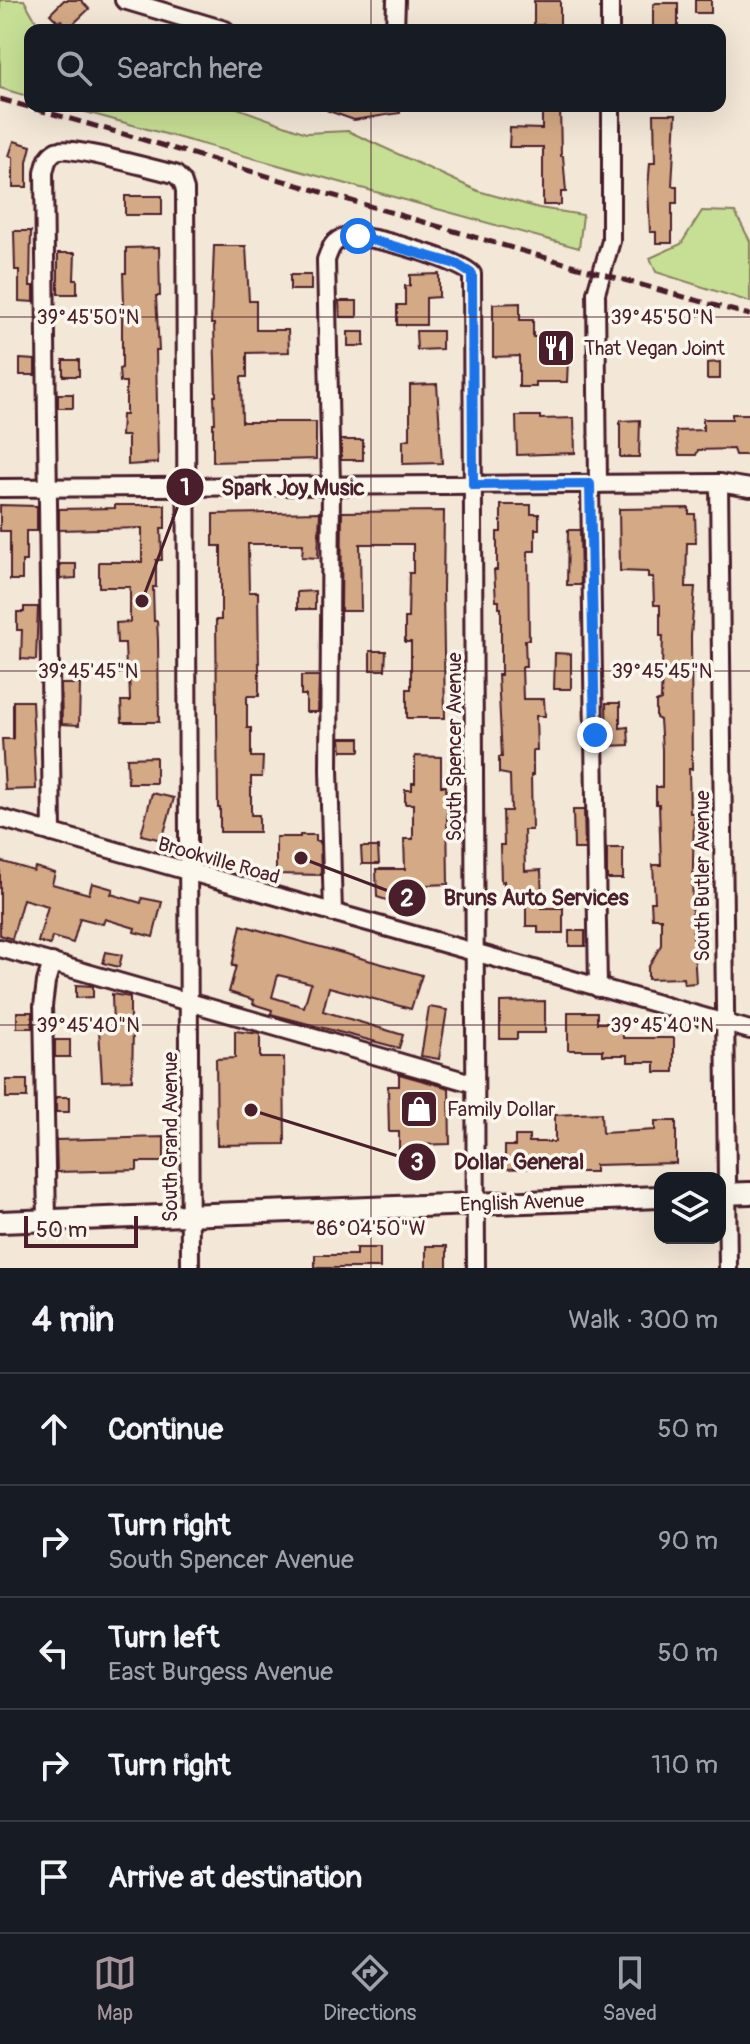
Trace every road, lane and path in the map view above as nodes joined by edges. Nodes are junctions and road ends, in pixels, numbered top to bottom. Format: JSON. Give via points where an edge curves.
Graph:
{"nodes":[{"id":1,"x":124,"y":0,"type":"edge"},
{"id":2,"x":396,"y":0,"type":"edge"},
{"id":3,"x":610,"y":0,"type":"edge"},
{"id":4,"x":205,"y":24,"type":"edge"},
{"id":5,"x":395,"y":24,"type":"edge"},
{"id":6,"x":610,"y":24,"type":"edge"},
{"id":7,"x":611,"y":112,"type":"edge"},
{"id":8,"x":719,"y":483,"type":"junction"},
{"id":9,"x":594,"y":484,"type":"junction"},
{"id":10,"x":473,"y":485,"type":"junction"},
{"id":11,"x":331,"y":486,"type":"junction"},
{"id":12,"x":187,"y":487,"type":"junction"},
{"id":13,"x":0,"y":488,"type":"edge"},
{"id":14,"x":47,"y":488,"type":"junction"},
{"id":15,"x":750,"y":488,"type":"edge"},
{"id":16,"x":0,"y":818,"type":"edge"},
{"id":17,"x":52,"y":833,"type":"junction"},
{"id":18,"x":190,"y":872,"type":"junction"},
{"id":19,"x":333,"y":913,"type":"junction"},
{"id":20,"x":0,"y":948,"type":"edge"},
{"id":21,"x":475,"y":953,"type":"junction"},
{"id":22,"x":52,"y":962,"type":"junction"},
{"id":23,"x":598,"y":988,"type":"junction"},
{"id":24,"x":190,"y":1000,"type":"junction"},
{"id":25,"x":724,"y":1023,"type":"junction"},
{"id":26,"x":750,"y":1030,"type":"edge"},
{"id":27,"x":475,"y":1084,"type":"junction"},
{"id":28,"x":724,"y":1172,"type":"edge"},
{"id":29,"x":750,"y":1193,"type":"edge"},
{"id":30,"x":726,"y":1194,"type":"edge"},
{"id":31,"x":654,"y":1197,"type":"edge"},
{"id":32,"x":476,"y":1204,"type":"junction"},
{"id":33,"x":190,"y":1216,"type":"junction"},
{"id":34,"x":47,"y":1220,"type":"junction"},
{"id":35,"x":0,"y":1222,"type":"edge"},
{"id":36,"x":726,"y":1231,"type":"edge"},
{"id":37,"x":190,"y":1268,"type":"edge"},
{"id":38,"x":476,"y":1268,"type":"edge"},
{"id":39,"x":728,"y":1268,"type":"edge"}],
"edges":[{"from":1,"to":4,"type":"street"},
{"from":2,"to":5,"type":"street"},
{"from":3,"to":6,"type":"street"},
{"from":7,"to":9,"type":"street","via":[[611,241],[596,293]]},
{"from":8,"to":9,"type":"street"},
{"from":8,"to":15,"type":"street"},
{"from":8,"to":25,"type":"street","name":"South Butler Avenue"},
{"from":9,"to":10,"type":"street"},
{"from":9,"to":23,"type":"street"},
{"from":10,"to":11,"type":"street"},
{"from":10,"to":11,"type":"street","name":"South Spencer Avenue","via":[[472,274],[456,264],[358,236],[339,239],[326,260]]},
{"from":10,"to":21,"type":"street","name":"South Spencer Avenue"},
{"from":11,"to":12,"type":"street"},
{"from":11,"to":19,"type":"street"},
{"from":12,"to":14,"type":"street"},
{"from":12,"to":14,"type":"street","name":"South Grand Avenue","via":[[182,181],[175,174],[73,150],[56,151],[44,173]]},
{"from":12,"to":18,"type":"street","name":"South Grand Avenue"},
{"from":13,"to":14,"type":"street"},
{"from":14,"to":17,"type":"street"},
{"from":16,"to":17,"type":"street","name":"Brookville Road"},
{"from":17,"to":18,"type":"street","name":"Brookville Road"},
{"from":18,"to":19,"type":"street","name":"Brookville Road"},
{"from":18,"to":24,"type":"street","name":"South Grand Avenue"},
{"from":19,"to":21,"type":"street","name":"Brookville Road"},
{"from":20,"to":22,"type":"street"},
{"from":21,"to":23,"type":"street","name":"Brookville Road"},
{"from":21,"to":27,"type":"street","name":"South Spencer Avenue"},
{"from":22,"to":24,"type":"street"},
{"from":22,"to":34,"type":"street","via":[[43,1006]]},
{"from":23,"to":25,"type":"street","name":"Brookville Road"},
{"from":24,"to":27,"type":"street"},
{"from":24,"to":33,"type":"street","name":"South Grand Avenue"},
{"from":25,"to":26,"type":"street","name":"Brookville Road"},
{"from":25,"to":28,"type":"street","name":"South Butler Avenue"},
{"from":27,"to":32,"type":"street","name":"South Spencer Avenue"},
{"from":29,"to":30,"type":"main road"},
{"from":31,"to":32,"type":"main road","name":"English Avenue"},
{"from":32,"to":33,"type":"main road","name":"English Avenue"},
{"from":32,"to":38,"type":"street","name":"South Spencer Avenue"},
{"from":33,"to":34,"type":"main road","name":"English Avenue"},
{"from":33,"to":37,"type":"street","name":"South Grand Avenue"},
{"from":34,"to":35,"type":"main road","name":"English Avenue"},
{"from":36,"to":39,"type":"street","name":"South Butler Avenue"}]}
